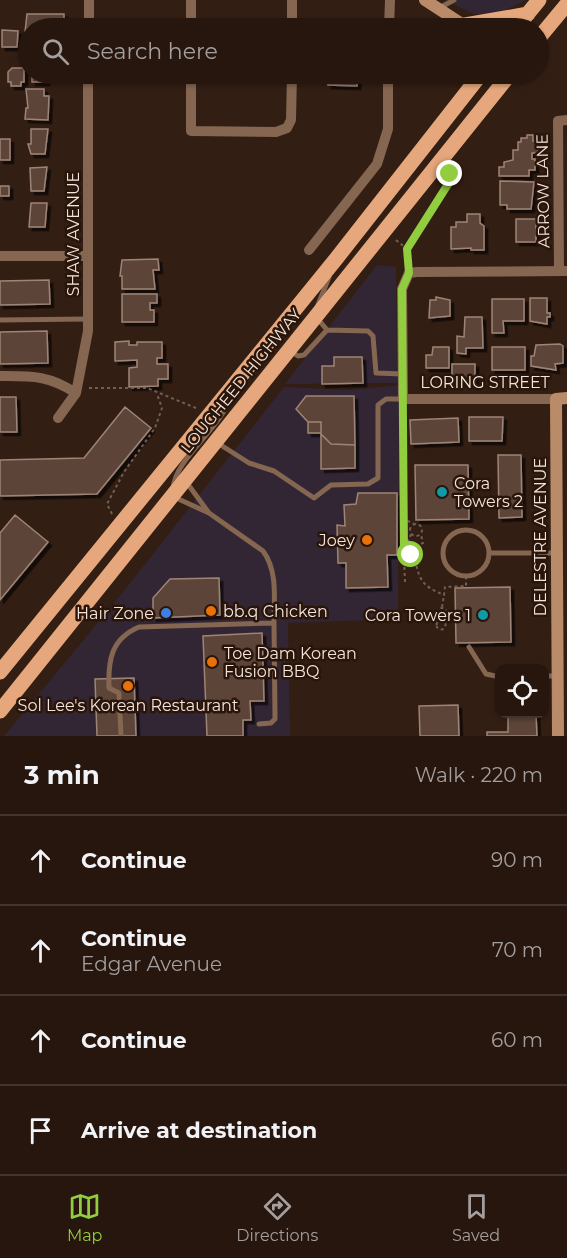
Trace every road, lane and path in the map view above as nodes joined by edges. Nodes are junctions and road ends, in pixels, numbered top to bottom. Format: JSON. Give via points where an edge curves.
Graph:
{"nodes":[{"id":1,"x":89,"y":0,"type":"edge"},
{"id":2,"x":191,"y":0,"type":"edge"},
{"id":3,"x":292,"y":0,"type":"edge"},
{"id":4,"x":390,"y":0,"type":"edge"},
{"id":5,"x":425,"y":0,"type":"edge"},
{"id":6,"x":454,"y":0,"type":"edge"},
{"id":7,"x":539,"y":0,"type":"edge"},
{"id":8,"x":567,"y":4,"type":"edge"},
{"id":9,"x":439,"y":8,"type":"junction"},
{"id":10,"x":528,"y":14,"type":"junction"},
{"id":11,"x":88,"y":18,"type":"edge"},
{"id":12,"x":191,"y":18,"type":"edge"},
{"id":13,"x":292,"y":18,"type":"edge"},
{"id":14,"x":389,"y":18,"type":"edge"},
{"id":15,"x":453,"y":18,"type":"edge"},
{"id":16,"x":509,"y":18,"type":"edge"},
{"id":17,"x":525,"y":18,"type":"edge"},
{"id":18,"x":549,"y":26,"type":"edge"},
{"id":19,"x":88,"y":84,"type":"edge"},
{"id":20,"x":191,"y":84,"type":"edge"},
{"id":21,"x":292,"y":84,"type":"edge"},
{"id":22,"x":388,"y":84,"type":"edge"},
{"id":23,"x":468,"y":84,"type":"edge"},
{"id":24,"x":473,"y":84,"type":"edge"},
{"id":25,"x":502,"y":84,"type":"edge"},
{"id":26,"x":468,"y":91,"type":"junction"},
{"id":27,"x":567,"y":120,"type":"edge"},
{"id":28,"x":450,"y":174,"type":"dead end"},
{"id":29,"x":395,"y":239,"type":"dead end"},
{"id":30,"x":407,"y":249,"type":"junction"},
{"id":31,"x":309,"y":250,"type":"dead end"},
{"id":32,"x":0,"y":256,"type":"edge"},
{"id":33,"x":87,"y":256,"type":"junction"},
{"id":34,"x":336,"y":259,"type":"junction"},
{"id":35,"x":563,"y":271,"type":"edge"},
{"id":36,"x":409,"y":273,"type":"junction"},
{"id":37,"x":316,"y":316,"type":"junction"},
{"id":38,"x":88,"y":318,"type":"junction"},
{"id":39,"x":0,"y":320,"type":"edge"},
{"id":40,"x":327,"y":330,"type":"junction"},
{"id":41,"x":289,"y":350,"type":"junction"},
{"id":42,"x":402,"y":374,"type":"junction"},
{"id":43,"x":0,"y":376,"type":"edge"},
{"id":44,"x":233,"y":386,"type":"junction"},
{"id":45,"x":76,"y":390,"type":"junction"},
{"id":46,"x":157,"y":394,"type":"junction"},
{"id":47,"x":561,"y":398,"type":"edge"},
{"id":48,"x":403,"y":399,"type":"junction"},
{"id":49,"x":210,"y":415,"type":"junction"},
{"id":50,"x":58,"y":418,"type":"dead end"},
{"id":51,"x":211,"y":439,"type":"junction"},
{"id":52,"x":184,"y":480,"type":"junction"},
{"id":53,"x":173,"y":496,"type":"junction"},
{"id":54,"x":209,"y":513,"type":"junction"},
{"id":55,"x":113,"y":517,"type":"dead end"},
{"id":56,"x":402,"y":518,"type":"junction"},
{"id":57,"x":414,"y":524,"type":"junction"},
{"id":58,"x":411,"y":534,"type":"junction"},
{"id":59,"x":421,"y":535,"type":"junction"},
{"id":60,"x":415,"y":549,"type":"junction"},
{"id":61,"x":489,"y":553,"type":"junction"},
{"id":62,"x":556,"y":553,"type":"junction"},
{"id":63,"x":411,"y":555,"type":"junction"},
{"id":64,"x":404,"y":557,"type":"junction"},
{"id":65,"x":415,"y":560,"type":"junction"},
{"id":66,"x":466,"y":575,"type":"junction"},
{"id":67,"x":405,"y":582,"type":"dead end"},
{"id":68,"x":444,"y":595,"type":"junction"},
{"id":69,"x":442,"y":608,"type":"junction"},
{"id":70,"x":274,"y":623,"type":"junction"},
{"id":71,"x":469,"y":647,"type":"dead end"},
{"id":72,"x":0,"y":672,"type":"edge"},
{"id":73,"x":551,"y":676,"type":"edge"},
{"id":74,"x":495,"y":677,"type":"edge"},
{"id":75,"x":0,"y":711,"type":"edge"},
{"id":76,"x":259,"y":724,"type":"dead end"},
{"id":77,"x":121,"y":736,"type":"edge"},
{"id":78,"x":558,"y":736,"type":"edge"}],
"edges":[{"from":1,"to":11,"type":"street"},
{"from":2,"to":12,"type":"street"},
{"from":3,"to":13,"type":"street"},
{"from":4,"to":14,"type":"street"},
{"from":5,"to":9,"type":"street"},
{"from":6,"to":9,"type":"lane"},
{"from":7,"to":10,"type":"main road"},
{"from":8,"to":18,"type":"main road"},
{"from":9,"to":15,"type":"street"},
{"from":10,"to":16,"type":"main road"},
{"from":10,"to":17,"type":"main road"},
{"from":19,"to":33,"type":"street","name":"SHAW AVENUE"},
{"from":20,"to":21,"type":"street","via":[[191,131],[276,132],[287,128],[291,120]]},
{"from":22,"to":31,"type":"street","via":[[388,129],[377,164]]},
{"from":23,"to":26,"type":"main road"},
{"from":24,"to":26,"type":"main road","name":"LOUGHEED HIGHWAY"},
{"from":25,"to":37,"type":"main road","name":"LOUGHEED HIGHWAY"},
{"from":26,"to":34,"type":"main road","name":"LOUGHEED HIGHWAY"},
{"from":27,"to":35,"type":"street","name":"ARROW LANE","via":[[558,121]]},
{"from":28,"to":30,"type":"path","via":[[450,181]]},
{"from":29,"to":30,"type":"path"},
{"from":30,"to":36,"type":"path"},
{"from":32,"to":33,"type":"street"},
{"from":33,"to":38,"type":"street","name":"SHAW AVENUE"},
{"from":34,"to":37,"type":"lane","via":[[318,301]]},
{"from":34,"to":44,"type":"main road","name":"LOUGHEED HIGHWAY"},
{"from":35,"to":36,"type":"street"},
{"from":36,"to":42,"type":"street","via":[[402,289]]},
{"from":37,"to":40,"type":"lane"},
{"from":37,"to":41,"type":"main road","name":"LOUGHEED HIGHWAY"},
{"from":38,"to":39,"type":"lane"},
{"from":38,"to":45,"type":"street","name":"SHAW AVENUE"},
{"from":40,"to":41,"type":"lane","via":[[304,355]]},
{"from":40,"to":42,"type":"lane","via":[[368,331],[373,336],[376,373]]},
{"from":41,"to":51,"type":"main road","name":"LOUGHEED HIGHWAY"},
{"from":42,"to":48,"type":"street"},
{"from":43,"to":45,"type":"street","via":[[42,376]]},
{"from":44,"to":49,"type":"main road","name":"LOUGHEED HIGHWAY"},
{"from":44,"to":51,"type":"lane","via":[[227,409]]},
{"from":45,"to":46,"type":"path","via":[[147,388]]},
{"from":45,"to":50,"type":"street","name":"SHAW AVENUE"},
{"from":46,"to":49,"type":"path"},
{"from":46,"to":55,"type":"path","via":[[162,408],[155,428],[107,504]]},
{"from":47,"to":48,"type":"street","name":"LORING STREET"},
{"from":47,"to":62,"type":"street","name":"DELESTRE AVENUE"},
{"from":48,"to":51,"type":"lane","via":[[379,402],[378,478],[368,484],[332,485],[314,498],[274,471],[249,463]]},
{"from":48,"to":56,"type":"path"},
{"from":49,"to":72,"type":"main road","name":"LOUGHEED HIGHWAY"},
{"from":51,"to":52,"type":"main road","name":"LOUGHEED HIGHWAY"},
{"from":51,"to":53,"type":"lane","via":[[174,480]]},
{"from":52,"to":53,"type":"main road","name":"LOUGHEED HIGHWAY"},
{"from":52,"to":54,"type":"lane"},
{"from":53,"to":54,"type":"lane"},
{"from":53,"to":75,"type":"main road","name":"LOUGHEED HIGHWAY"},
{"from":54,"to":70,"type":"lane","via":[[255,544],[268,558],[274,577]]},
{"from":56,"to":57,"type":"path"},
{"from":56,"to":64,"type":"path"},
{"from":57,"to":58,"type":"path"},
{"from":57,"to":59,"type":"path","via":[[422,526]]},
{"from":58,"to":59,"type":"path"},
{"from":58,"to":60,"type":"path","via":[[408,542]]},
{"from":59,"to":60,"type":"path","via":[[423,543]]},
{"from":60,"to":63,"type":"path"},
{"from":60,"to":65,"type":"path","via":[[420,556]]},
{"from":61,"to":62,"type":"lane"},
{"from":61,"to":66,"type":"lane","via":[[484,568]]},
{"from":61,"to":66,"type":"lane","via":[[480,534],[466,530],[453,534],[445,546],[445,561],[455,573]]},
{"from":62,"to":73,"type":"street","name":"DELESTRE AVENUE"},
{"from":63,"to":64,"type":"path"},
{"from":63,"to":65,"type":"path"},
{"from":64,"to":67,"type":"path"},
{"from":65,"to":68,"type":"path","via":[[418,576],[426,587]]},
{"from":66,"to":68,"type":"path","via":[[466,586],[445,587]]},
{"from":68,"to":69,"type":"path"},
{"from":69,"to":69,"type":"path","via":[[447,613],[441,619],[437,612]]},
{"from":70,"to":76,"type":"lane","via":[[275,719]]},
{"from":70,"to":77,"type":"lane","via":[[140,627],[130,631],[115,645],[108,663],[109,688],[119,693]]},
{"from":71,"to":74,"type":"lane","via":[[488,676]]},
{"from":73,"to":78,"type":"street","name":"DELESTRE AVENUE"}]}
